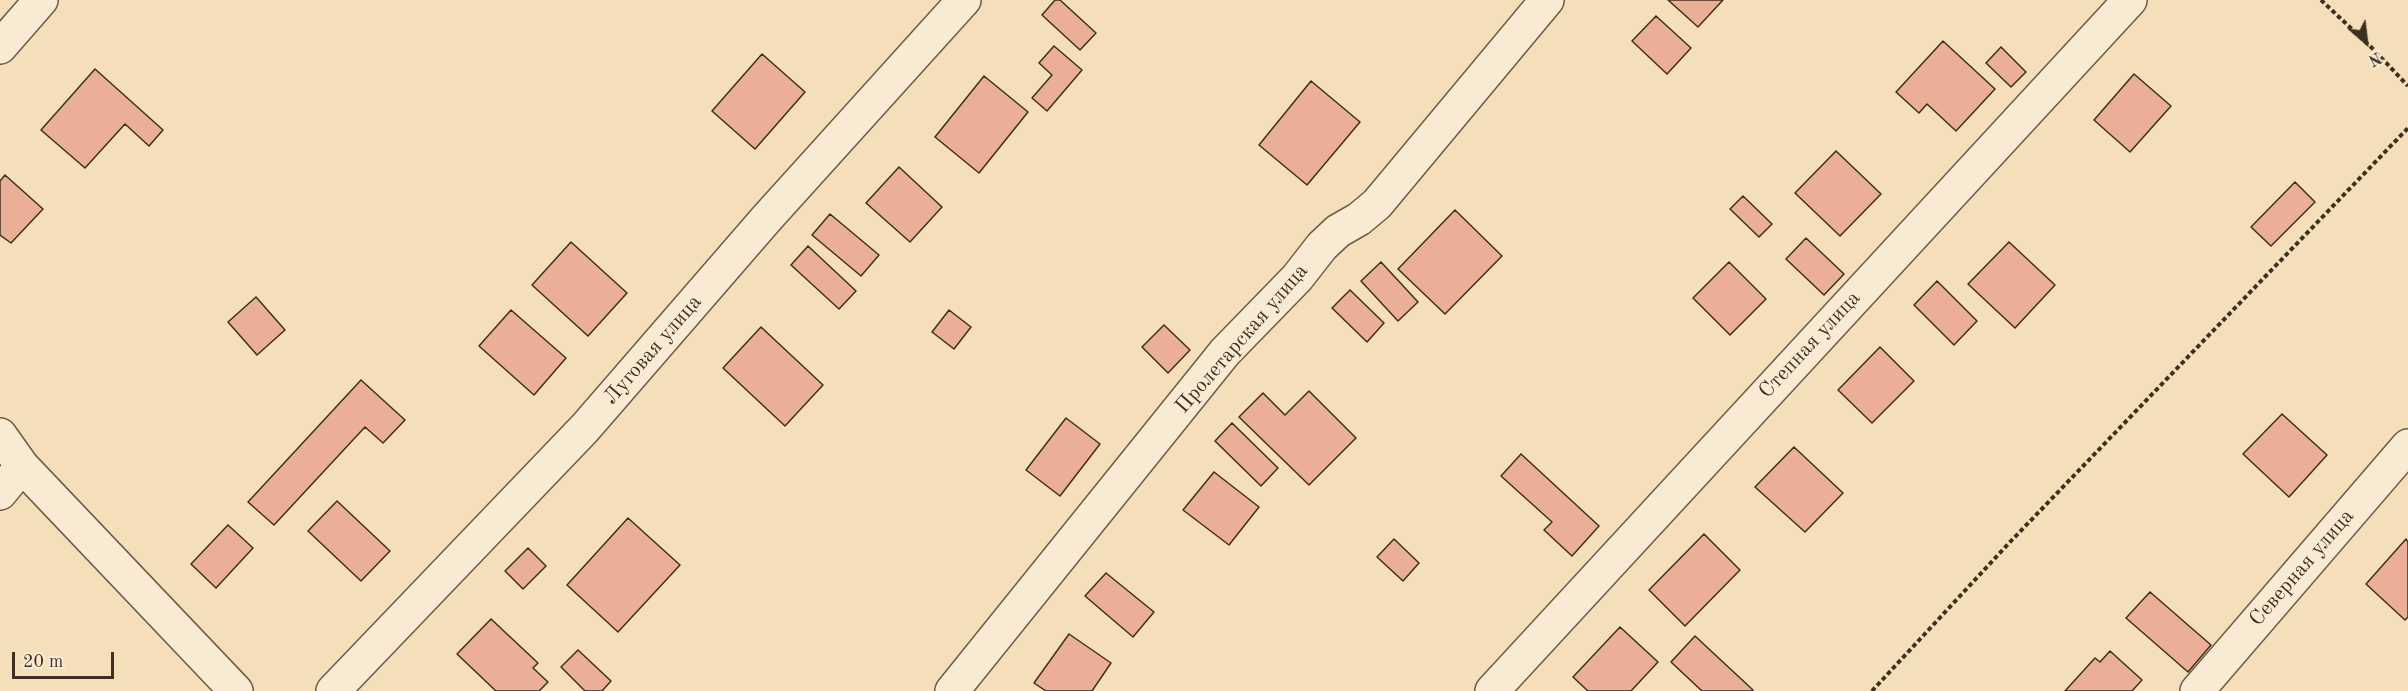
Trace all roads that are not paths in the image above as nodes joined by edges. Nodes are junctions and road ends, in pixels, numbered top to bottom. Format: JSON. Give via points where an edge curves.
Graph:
{"nodes":[{"id":1,"x":41,"y":0,"type":"edge"},
{"id":2,"x":964,"y":0,"type":"edge"},
{"id":3,"x":1547,"y":0,"type":"edge"},
{"id":4,"x":2130,"y":0,"type":"edge"},
{"id":5,"x":0,"y":47,"type":"edge"},
{"id":6,"x":0,"y":435,"type":"edge"},
{"id":7,"x":2408,"y":446,"type":"edge"},
{"id":8,"x":22,"y":466,"type":"junction"},
{"id":9,"x":0,"y":492,"type":"edge"},
{"id":10,"x":236,"y":691,"type":"edge"},
{"id":11,"x":333,"y":691,"type":"edge"},
{"id":12,"x":952,"y":691,"type":"edge"},
{"id":13,"x":1492,"y":691,"type":"edge"},
{"id":14,"x":2197,"y":691,"type":"edge"}],
"edges":[{"from":1,"to":5,"type":"street"},
{"from":2,"to":11,"type":"street","name":"Луговая улица","via":[[585,428]]},
{"from":3,"to":12,"type":"street","name":"Пролетарская улица","via":[[1377,204],[1322,246],[1297,278],[1225,352]]},
{"from":4,"to":13,"type":"street","name":"Степная улица"},
{"from":6,"to":8,"type":"street"},
{"from":7,"to":14,"type":"street","name":"Северная улица"},
{"from":8,"to":9,"type":"street"},
{"from":8,"to":10,"type":"street"}]}
